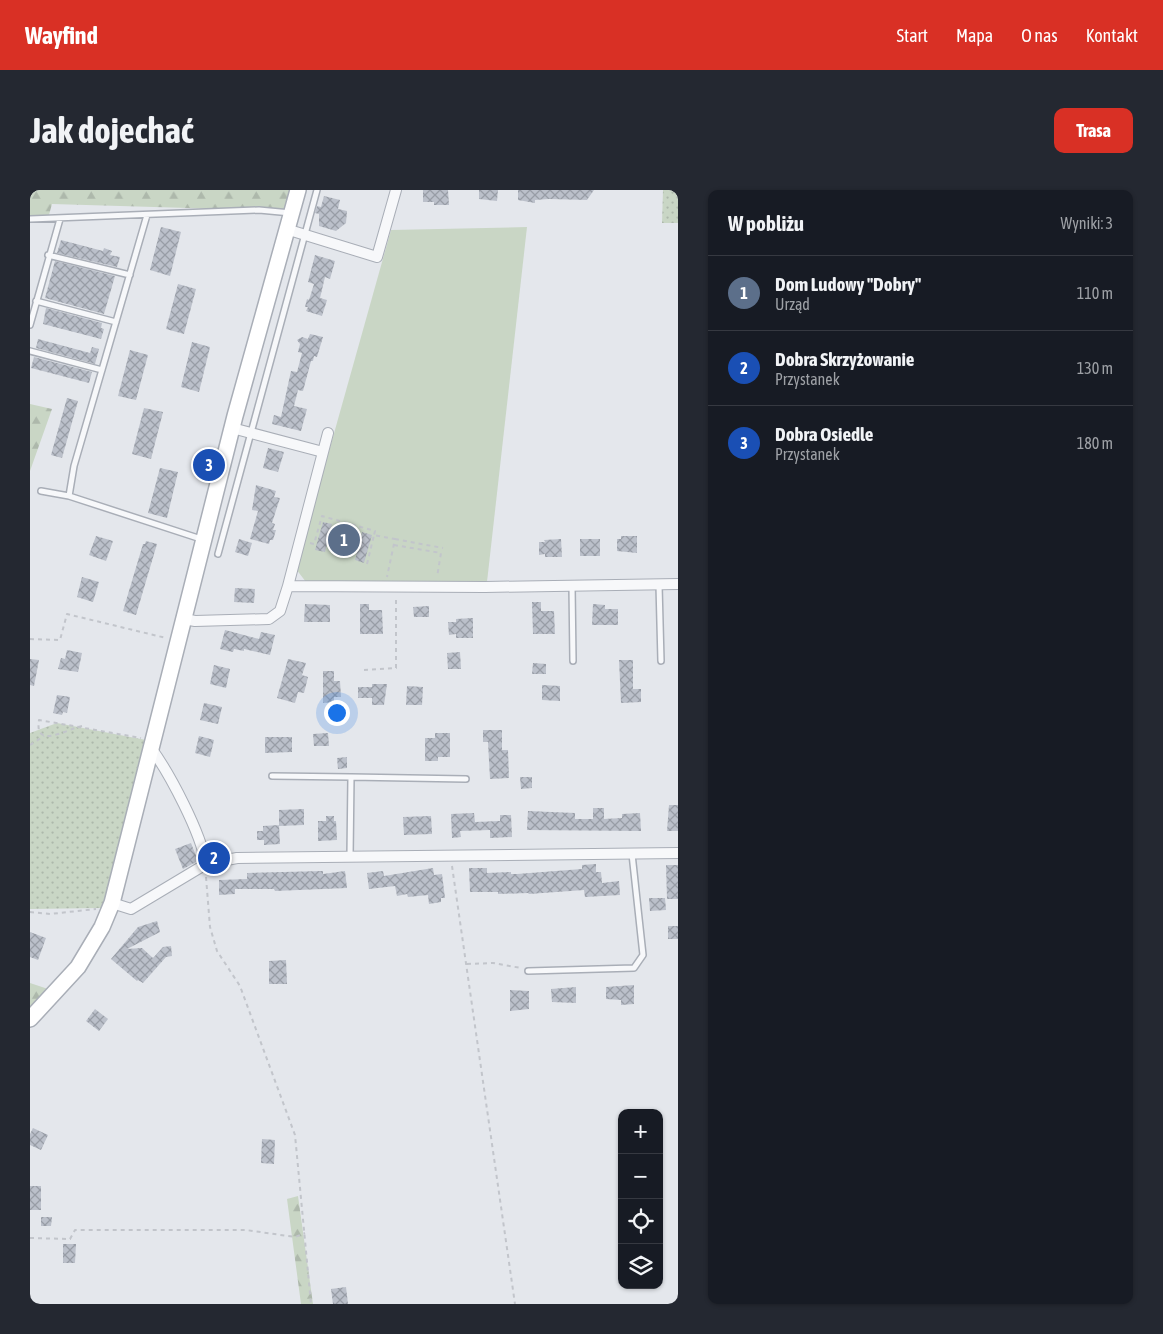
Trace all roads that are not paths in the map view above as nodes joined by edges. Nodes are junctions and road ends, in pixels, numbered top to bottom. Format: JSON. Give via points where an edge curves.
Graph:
{"nodes":[{"id":1,"x":298,"y":190,"type":"edge"},
{"id":2,"x":316,"y":190,"type":"edge"},
{"id":3,"x":396,"y":190,"type":"edge"},
{"id":4,"x":292,"y":213,"type":"junction"},
{"id":5,"x":147,"y":214,"type":"junction"},
{"id":6,"x":30,"y":219,"type":"edge"},
{"id":7,"x":60,"y":219,"type":"junction"},
{"id":8,"x":286,"y":229,"type":"junction"},
{"id":9,"x":303,"y":235,"type":"junction"},
{"id":10,"x":48,"y":255,"type":"junction"},
{"id":11,"x":130,"y":275,"type":"junction"},
{"id":12,"x":36,"y":301,"type":"junction"},
{"id":13,"x":116,"y":322,"type":"junction"},
{"id":14,"x":30,"y":325,"type":"edge"},
{"id":15,"x":30,"y":351,"type":"edge"},
{"id":16,"x":102,"y":370,"type":"junction"},
{"id":17,"x":232,"y":428,"type":"junction"},
{"id":18,"x":251,"y":433,"type":"junction"},
{"id":19,"x":328,"y":433,"type":"dead end"},
{"id":20,"x":323,"y":452,"type":"junction"},
{"id":21,"x":41,"y":491,"type":"dead end"},
{"id":22,"x":69,"y":496,"type":"junction"},
{"id":23,"x":204,"y":540,"type":"junction"},
{"id":24,"x":218,"y":554,"type":"dead end"},
{"id":25,"x":678,"y":584,"type":"edge"},
{"id":26,"x":659,"y":585,"type":"junction"},
{"id":27,"x":288,"y":586,"type":"junction"},
{"id":28,"x":572,"y":586,"type":"junction"},
{"id":29,"x":184,"y":619,"type":"junction"},
{"id":30,"x":573,"y":661,"type":"dead end"},
{"id":31,"x":661,"y":662,"type":"dead end"},
{"id":32,"x":152,"y":744,"type":"junction"},
{"id":33,"x":272,"y":776,"type":"dead end"},
{"id":34,"x":351,"y":777,"type":"junction"},
{"id":35,"x":466,"y":779,"type":"dead end"},
{"id":36,"x":632,"y":853,"type":"junction"},
{"id":37,"x":678,"y":854,"type":"edge"},
{"id":38,"x":350,"y":856,"type":"junction"},
{"id":39,"x":206,"y":864,"type":"junction"},
{"id":40,"x":112,"y":903,"type":"junction"},
{"id":41,"x":528,"y":971,"type":"road end"},
{"id":42,"x":30,"y":1019,"type":"edge"}],
"edges":[{"from":1,"to":4,"type":"main road"},
{"from":2,"to":9,"type":"lane"},
{"from":3,"to":9,"type":"street","via":[[377,257]]},
{"from":4,"to":5,"type":"lane","via":[[259,210]]},
{"from":4,"to":8,"type":"main road"},
{"from":5,"to":7,"type":"lane"},
{"from":5,"to":11,"type":"lane"},
{"from":6,"to":7,"type":"lane"},
{"from":7,"to":10,"type":"lane"},
{"from":8,"to":9,"type":"street"},
{"from":8,"to":17,"type":"main road"},
{"from":9,"to":18,"type":"lane"},
{"from":10,"to":11,"type":"lane"},
{"from":10,"to":12,"type":"lane"},
{"from":11,"to":13,"type":"lane"},
{"from":12,"to":13,"type":"lane"},
{"from":12,"to":14,"type":"lane"},
{"from":13,"to":16,"type":"lane"},
{"from":15,"to":16,"type":"lane"},
{"from":16,"to":22,"type":"lane","via":[[74,466]]},
{"from":17,"to":18,"type":"street"},
{"from":17,"to":23,"type":"main road"},
{"from":18,"to":20,"type":"street"},
{"from":18,"to":24,"type":"lane"},
{"from":19,"to":20,"type":"street"},
{"from":20,"to":27,"type":"street"},
{"from":21,"to":22,"type":"lane"},
{"from":22,"to":23,"type":"lane"},
{"from":23,"to":29,"type":"main road"},
{"from":25,"to":26,"type":"street"},
{"from":26,"to":28,"type":"street"},
{"from":26,"to":31,"type":"lane"},
{"from":27,"to":28,"type":"street"},
{"from":27,"to":29,"type":"street","via":[[280,611],[270,619]]},
{"from":28,"to":30,"type":"lane"},
{"from":29,"to":32,"type":"main road"},
{"from":32,"to":39,"type":"street","via":[[187,814]]},
{"from":32,"to":40,"type":"main road"},
{"from":33,"to":34,"type":"lane"},
{"from":34,"to":35,"type":"lane"},
{"from":34,"to":38,"type":"lane"},
{"from":36,"to":37,"type":"street"},
{"from":36,"to":38,"type":"street"},
{"from":36,"to":41,"type":"lane","via":[[643,955],[634,968]]},
{"from":38,"to":39,"type":"street","via":[[237,858]]},
{"from":39,"to":40,"type":"street","via":[[131,909]]},
{"from":40,"to":42,"type":"main road","via":[[78,967]]}]}
